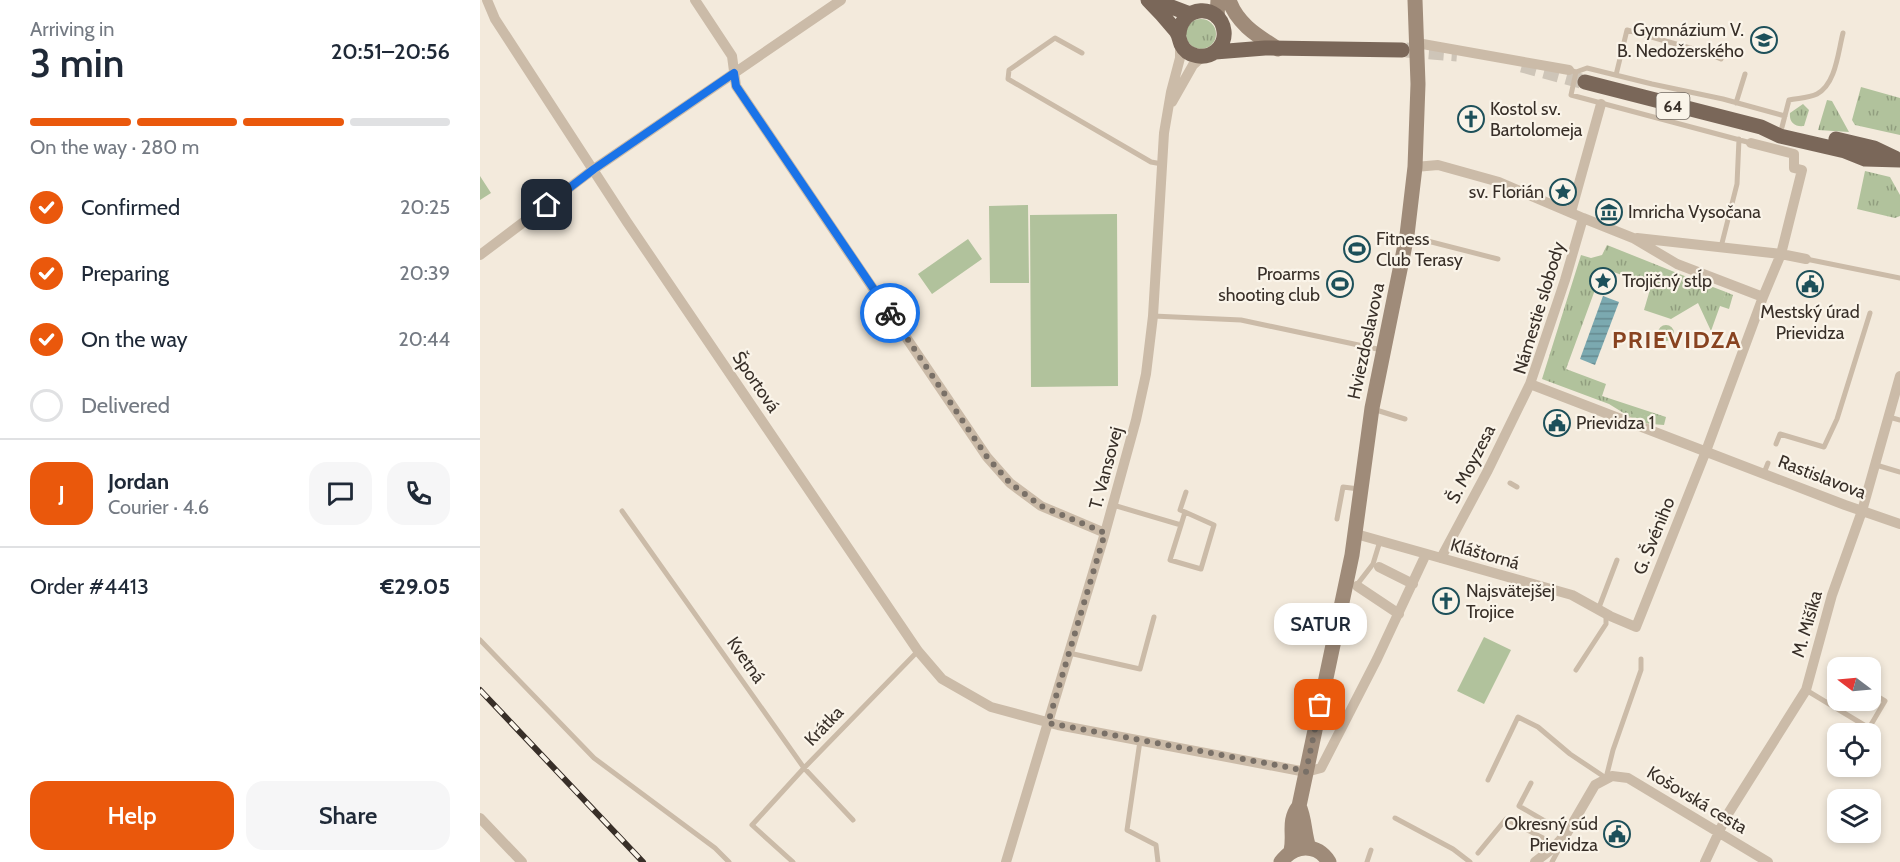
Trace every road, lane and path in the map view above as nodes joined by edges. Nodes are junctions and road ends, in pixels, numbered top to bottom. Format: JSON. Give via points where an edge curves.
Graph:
{"nodes":[{"id":1,"x":486,"y":0,"type":"edge"},
{"id":2,"x":695,"y":0,"type":"edge"},
{"id":3,"x":841,"y":0,"type":"edge"},
{"id":4,"x":1148,"y":0,"type":"edge"},
{"id":5,"x":1153,"y":0,"type":"edge"},
{"id":6,"x":1218,"y":0,"type":"edge"},
{"id":7,"x":1229,"y":0,"type":"edge"},
{"id":8,"x":1415,"y":0,"type":"edge"},
{"id":9,"x":480,"y":3,"type":"edge"},
{"id":10,"x":1198,"y":8,"type":"edge"},
{"id":11,"x":1217,"y":17,"type":"junction"},
{"id":12,"x":1224,"y":33,"type":"junction"},
{"id":13,"x":1843,"y":33,"type":"dead end"},
{"id":14,"x":1179,"y":37,"type":"junction"},
{"id":15,"x":1417,"y":43,"type":"junction"},
{"id":16,"x":1272,"y":49,"type":"junction"},
{"id":17,"x":1402,"y":50,"type":"tunnel mouth"},
{"id":18,"x":1082,"y":53,"type":"dead end"},
{"id":19,"x":1209,"y":54,"type":"junction"},
{"id":20,"x":1721,"y":59,"type":"dead end"},
{"id":21,"x":734,"y":73,"type":"junction"},
{"id":22,"x":1745,"y":74,"type":"dead end"},
{"id":23,"x":1577,"y":75,"type":"junction"},
{"id":24,"x":1616,"y":75,"type":"junction"},
{"id":25,"x":1736,"y":103,"type":"junction"},
{"id":26,"x":1601,"y":104,"type":"junction"},
{"id":27,"x":1169,"y":107,"type":"junction"},
{"id":28,"x":1783,"y":122,"type":"junction"},
{"id":29,"x":1761,"y":127,"type":"junction"},
{"id":30,"x":1739,"y":139,"type":"junction"},
{"id":31,"x":1751,"y":143,"type":"joint"},
{"id":32,"x":1899,"y":160,"type":"edge"},
{"id":33,"x":1162,"y":164,"type":"junction"},
{"id":34,"x":1415,"y":166,"type":"junction"},
{"id":35,"x":594,"y":169,"type":"junction"},
{"id":36,"x":1570,"y":212,"type":"junction"},
{"id":37,"x":1583,"y":218,"type":"junction"},
{"id":38,"x":1407,"y":236,"type":"junction"},
{"id":39,"x":1633,"y":238,"type":"junction"},
{"id":40,"x":1720,"y":248,"type":"junction"},
{"id":41,"x":1782,"y":254,"type":"junction"},
{"id":42,"x":480,"y":255,"type":"edge"},
{"id":43,"x":1806,"y":259,"type":"joint"},
{"id":44,"x":1498,"y":260,"type":"dead end"},
{"id":45,"x":1900,"y":278,"type":"edge"},
{"id":46,"x":1763,"y":297,"type":"junction"},
{"id":47,"x":1870,"y":313,"type":"dead end"},
{"id":48,"x":1153,"y":316,"type":"junction"},
{"id":49,"x":1384,"y":350,"type":"junction"},
{"id":50,"x":1900,"y":376,"type":"edge"},
{"id":51,"x":1530,"y":384,"type":"junction"},
{"id":52,"x":1372,"y":408,"type":"junction"},
{"id":53,"x":1889,"y":417,"type":"junction"},
{"id":54,"x":1405,"y":419,"type":"dead end"},
{"id":55,"x":1900,"y":420,"type":"edge"},
{"id":56,"x":1776,"y":444,"type":"dead end"},
{"id":57,"x":1705,"y":454,"type":"junction"},
{"id":58,"x":1733,"y":461,"type":"joint"},
{"id":59,"x":1875,"y":465,"type":"junction"},
{"id":60,"x":1900,"y":472,"type":"edge"},
{"id":61,"x":1510,"y":483,"type":"dead end"},
{"id":62,"x":1518,"y":487,"type":"dead end"},
{"id":63,"x":1361,"y":489,"type":"junction"},
{"id":64,"x":1186,"y":492,"type":"dead end"},
{"id":65,"x":1113,"y":505,"type":"junction"},
{"id":66,"x":622,"y":510,"type":"dead end"},
{"id":67,"x":1862,"y":511,"type":"junction"},
{"id":68,"x":1185,"y":512,"type":"junction"},
{"id":69,"x":1337,"y":519,"type":"dead end"},
{"id":70,"x":1900,"y":524,"type":"edge"},
{"id":71,"x":1181,"y":525,"type":"junction"},
{"id":72,"x":1105,"y":533,"type":"junction"},
{"id":73,"x":1356,"y":534,"type":"junction"},
{"id":74,"x":1380,"y":541,"type":"junction"},
{"id":75,"x":1426,"y":554,"type":"junction"},
{"id":76,"x":1441,"y":558,"type":"junction"},
{"id":77,"x":1617,"y":560,"type":"dead end"},
{"id":78,"x":1379,"y":567,"type":"dead end"},
{"id":79,"x":1413,"y":584,"type":"junction"},
{"id":80,"x":1351,"y":587,"type":"junction"},
{"id":81,"x":1605,"y":613,"type":"junction"},
{"id":82,"x":1399,"y":614,"type":"junction"},
{"id":83,"x":1154,"y":617,"type":"dead end"},
{"id":84,"x":1636,"y":627,"type":"joint"},
{"id":85,"x":480,"y":640,"type":"edge"},
{"id":86,"x":918,"y":651,"type":"junction"},
{"id":87,"x":1069,"y":653,"type":"junction"},
{"id":88,"x":1641,"y":659,"type":"dead end"},
{"id":89,"x":1576,"y":670,"type":"dead end"},
{"id":90,"x":1806,"y":690,"type":"junction"},
{"id":91,"x":1881,"y":698,"type":"edge"},
{"id":92,"x":1827,"y":702,"type":"edge"},
{"id":93,"x":1881,"y":709,"type":"edge"},
{"id":94,"x":1841,"y":711,"type":"edge"},
{"id":95,"x":1880,"y":711,"type":"edge"},
{"id":96,"x":1048,"y":723,"type":"junction"},
{"id":97,"x":1140,"y":741,"type":"junction"},
{"id":98,"x":804,"y":768,"type":"junction"},
{"id":99,"x":1306,"y":772,"type":"junction"},
{"id":100,"x":1606,"y":778,"type":"junction"},
{"id":101,"x":1488,"y":780,"type":"dead end"},
{"id":102,"x":1531,"y":783,"type":"dead end"},
{"id":103,"x":1299,"y":806,"type":"junction"},
{"id":104,"x":480,"y":818,"type":"edge"},
{"id":105,"x":1395,"y":818,"type":"dead end"},
{"id":106,"x":853,"y":820,"type":"dead end"},
{"id":107,"x":1567,"y":833,"type":"junction"},
{"id":108,"x":1719,"y":833,"type":"junction"},
{"id":109,"x":1309,"y":848,"type":"junction"},
{"id":110,"x":1553,"y":848,"type":"junction"},
{"id":111,"x":1371,"y":850,"type":"dead end"},
{"id":112,"x":1478,"y":853,"type":"dead end"},
{"id":113,"x":1286,"y":857,"type":"edge"},
{"id":114,"x":522,"y":862,"type":"edge"},
{"id":115,"x":729,"y":862,"type":"edge"},
{"id":116,"x":793,"y":862,"type":"edge"},
{"id":117,"x":1006,"y":862,"type":"edge"},
{"id":118,"x":1158,"y":862,"type":"edge"},
{"id":119,"x":1329,"y":862,"type":"edge"},
{"id":120,"x":1367,"y":862,"type":"edge"},
{"id":121,"x":1470,"y":862,"type":"edge"},
{"id":122,"x":1534,"y":862,"type":"edge"},
{"id":123,"x":1552,"y":862,"type":"edge"},
{"id":124,"x":1705,"y":862,"type":"edge"},
{"id":125,"x":1768,"y":862,"type":"edge"}],
"edges":[{"from":1,"to":9,"type":"lane"},
{"from":1,"to":35,"type":"street","name":"Športová"},
{"from":2,"to":21,"type":"street","via":[[732,56]]},
{"from":3,"to":21,"type":"street"},
{"from":4,"to":14,"type":"main road"},
{"from":5,"to":10,"type":"main road"},
{"from":6,"to":11,"type":"street"},
{"from":7,"to":16,"type":"street","via":[[1242,23]]},
{"from":8,"to":15,"type":"street","name":"Hviezdoslavova"},
{"from":10,"to":11,"type":"main road"},
{"from":10,"to":14,"type":"main road","via":[[1181,23]]},
{"from":11,"to":12,"type":"main road"},
{"from":12,"to":16,"type":"main road"},
{"from":12,"to":19,"type":"main road","via":[[1222,44]]},
{"from":13,"to":28,"type":"lane","via":[[1826,87],[1816,94],[1789,100]]},
{"from":14,"to":19,"type":"main road","via":[[1189,53]]},
{"from":14,"to":27,"type":"street","name":"T. Vansovej","via":[[1180,58]]},
{"from":15,"to":23,"type":"street"},
{"from":15,"to":34,"type":"street","name":"Hviezdoslavova"},
{"from":16,"to":17,"type":"main road"},
{"from":16,"to":19,"type":"main road"},
{"from":18,"to":33,"type":"lane","via":[[1055,38],[1009,70],[1008,79],[1151,162]]},
{"from":19,"to":27,"type":"street","name":"T. Vansovej","via":[[1193,65]]},
{"from":20,"to":24,"type":"lane","via":[[1627,30]]},
{"from":21,"to":35,"type":"street"},
{"from":21,"to":72,"type":"street","via":[[736,86],[987,457],[1010,483],[1041,506]]},
{"from":22,"to":25,"type":"lane"},
{"from":23,"to":24,"type":"lane","via":[[1587,68]]},
{"from":23,"to":26,"type":"lane","via":[[1571,95]]},
{"from":23,"to":29,"type":"main road","number":"64"},
{"from":24,"to":25,"type":"lane"},
{"from":25,"to":28,"type":"lane"},
{"from":26,"to":30,"type":"lane"},
{"from":26,"to":36,"type":"street"},
{"from":27,"to":33,"type":"street","name":"T. Vansovej"},
{"from":28,"to":29,"type":"main road","number":"64"},
{"from":28,"to":32,"type":"main road","number":"64","via":[[1874,148]]},
{"from":29,"to":32,"type":"main road","number":"64","via":[[1780,136],[1865,159]]},
{"from":30,"to":31,"type":"lane"},
{"from":30,"to":40,"type":"lane","via":[[1737,184]]},
{"from":31,"to":41,"type":"street","via":[[1794,154],[1794,168],[1803,170]]},
{"from":33,"to":48,"type":"street","name":"T. Vansovej"},
{"from":34,"to":36,"type":"street","via":[[1438,165],[1499,182]]},
{"from":34,"to":38,"type":"street","name":"Hviezdoslavova"},
{"from":35,"to":42,"type":"street"},
{"from":35,"to":86,"type":"street","name":"Športová"},
{"from":36,"to":37,"type":"street"},
{"from":37,"to":39,"type":"street"},
{"from":37,"to":51,"type":"street","name":"Námestie slobody"},
{"from":38,"to":44,"type":"lane"},
{"from":38,"to":49,"type":"street","name":"Hviezdoslavova"},
{"from":39,"to":40,"type":"street"},
{"from":39,"to":46,"type":"street","via":[[1677,264]]},
{"from":40,"to":41,"type":"street"},
{"from":41,"to":43,"type":"street"},
{"from":41,"to":46,"type":"street"},
{"from":43,"to":45,"type":"lane"},
{"from":46,"to":57,"type":"street"},
{"from":47,"to":56,"type":"lane","via":[[1837,420],[1824,447],[1780,434]]},
{"from":48,"to":49,"type":"lane","via":[[1241,320]]},
{"from":48,"to":65,"type":"street","name":"T. Vansovej","via":[[1146,374]]},
{"from":49,"to":52,"type":"street","name":"Hviezdoslavova"},
{"from":50,"to":53,"type":"street","name":"M. Mišíka"},
{"from":51,"to":57,"type":"street","name":"Námestie slobody"},
{"from":51,"to":76,"type":"street","name":"Š. Moyzesa","via":[[1489,473]]},
{"from":52,"to":54,"type":"lane"},
{"from":52,"to":63,"type":"street","name":"Hviezdoslavova"},
{"from":53,"to":55,"type":"lane"},
{"from":53,"to":59,"type":"street","name":"M. Mišíka"},
{"from":57,"to":58,"type":"street","name":"Námestie slobody"},
{"from":57,"to":84,"type":"street","name":"G. Švéniho"},
{"from":58,"to":67,"type":"street","name":"Rastislavova","via":[[1766,468]]},
{"from":59,"to":60,"type":"lane"},
{"from":59,"to":67,"type":"street","name":"M. Mišíka"},
{"from":61,"to":62,"type":"lane"},
{"from":63,"to":69,"type":"lane","via":[[1343,488]]},
{"from":63,"to":73,"type":"street","name":"Hviezdoslavova"},
{"from":64,"to":68,"type":"lane","via":[[1180,510]]},
{"from":65,"to":71,"type":"lane"},
{"from":65,"to":72,"type":"street","name":"T. Vansovej"},
{"from":66,"to":98,"type":"lane","name":"Kvetná"},
{"from":67,"to":70,"type":"street","name":"Rastislavova"},
{"from":67,"to":90,"type":"street","name":"M. Mišíka","via":[[1832,596]]},
{"from":68,"to":71,"type":"lane"},
{"from":68,"to":71,"type":"lane","via":[[1214,525],[1201,570],[1170,560]]},
{"from":72,"to":87,"type":"street","name":"T. Vansovej"},
{"from":73,"to":74,"type":"street","name":"Kláštorná"},
{"from":73,"to":80,"type":"street","name":"Hviezdoslavova"},
{"from":74,"to":75,"type":"street","name":"Kláštorná"},
{"from":74,"to":80,"type":"lane","via":[[1373,564]]},
{"from":75,"to":76,"type":"street","name":"Kláštorná"},
{"from":75,"to":79,"type":"street"},
{"from":76,"to":81,"type":"street","name":"Kláštorná","via":[[1572,596]]},
{"from":77,"to":81,"type":"lane"},
{"from":78,"to":79,"type":"street"},
{"from":79,"to":82,"type":"street"},
{"from":80,"to":82,"type":"street"},
{"from":80,"to":99,"type":"street","name":"Hviezdoslavova"},
{"from":81,"to":84,"type":"street","name":"Kláštorná"},
{"from":81,"to":89,"type":"lane","via":[[1606,624]]},
{"from":82,"to":99,"type":"street","via":[[1321,768]]},
{"from":83,"to":87,"type":"lane","via":[[1140,669]]},
{"from":85,"to":115,"type":"lane","via":[[594,758]]},
{"from":86,"to":96,"type":"street","name":"Športová","via":[[942,679],[991,707]]},
{"from":86,"to":98,"type":"lane","name":"Krátka"},
{"from":87,"to":96,"type":"street","name":"T. Vansovej"},
{"from":88,"to":100,"type":"lane","via":[[1641,670]]},
{"from":90,"to":92,"type":"lane"},
{"from":90,"to":108,"type":"street","name":"M. Mišíka"},
{"from":91,"to":93,"type":"lane","via":[[1886,701]]},
{"from":94,"to":95,"type":"lane","via":[[1869,728]]},
{"from":96,"to":97,"type":"street","name":"Športová"},
{"from":96,"to":117,"type":"street","name":"T. Vansovej"},
{"from":97,"to":99,"type":"street","name":"Športová"},
{"from":97,"to":118,"type":"lane","via":[[1127,830],[1156,845]]},
{"from":98,"to":106,"type":"lane","name":"Kvetná"},
{"from":98,"to":116,"type":"lane","name":"Krátka","via":[[752,825]]},
{"from":99,"to":103,"type":"street","name":"Hviezdoslavova"},
{"from":100,"to":101,"type":"lane","via":[[1538,727],[1518,717]]},
{"from":100,"to":107,"type":"street","via":[[1595,785]]},
{"from":100,"to":108,"type":"street","name":"Košovská cesta","via":[[1628,778]]},
{"from":102,"to":107,"type":"lane","via":[[1519,806]]},
{"from":103,"to":109,"type":"street"},
{"from":103,"to":113,"type":"street","name":"Hviezdoslavova","via":[[1293,814],[1293,842]]},
{"from":104,"to":114,"type":"street"},
{"from":105,"to":121,"type":"lane","via":[[1454,849]]},
{"from":107,"to":110,"type":"street"},
{"from":107,"to":123,"type":"lane"},
{"from":108,"to":124,"type":"street","name":"M. Mišíka"},
{"from":108,"to":125,"type":"street","name":"Košovská cesta"},
{"from":109,"to":113,"type":"street"},
{"from":109,"to":119,"type":"street","via":[[1320,852]]},
{"from":110,"to":112,"type":"lane","via":[[1543,838],[1506,819]]},
{"from":110,"to":122,"type":"street"},
{"from":111,"to":120,"type":"lane"}]}
